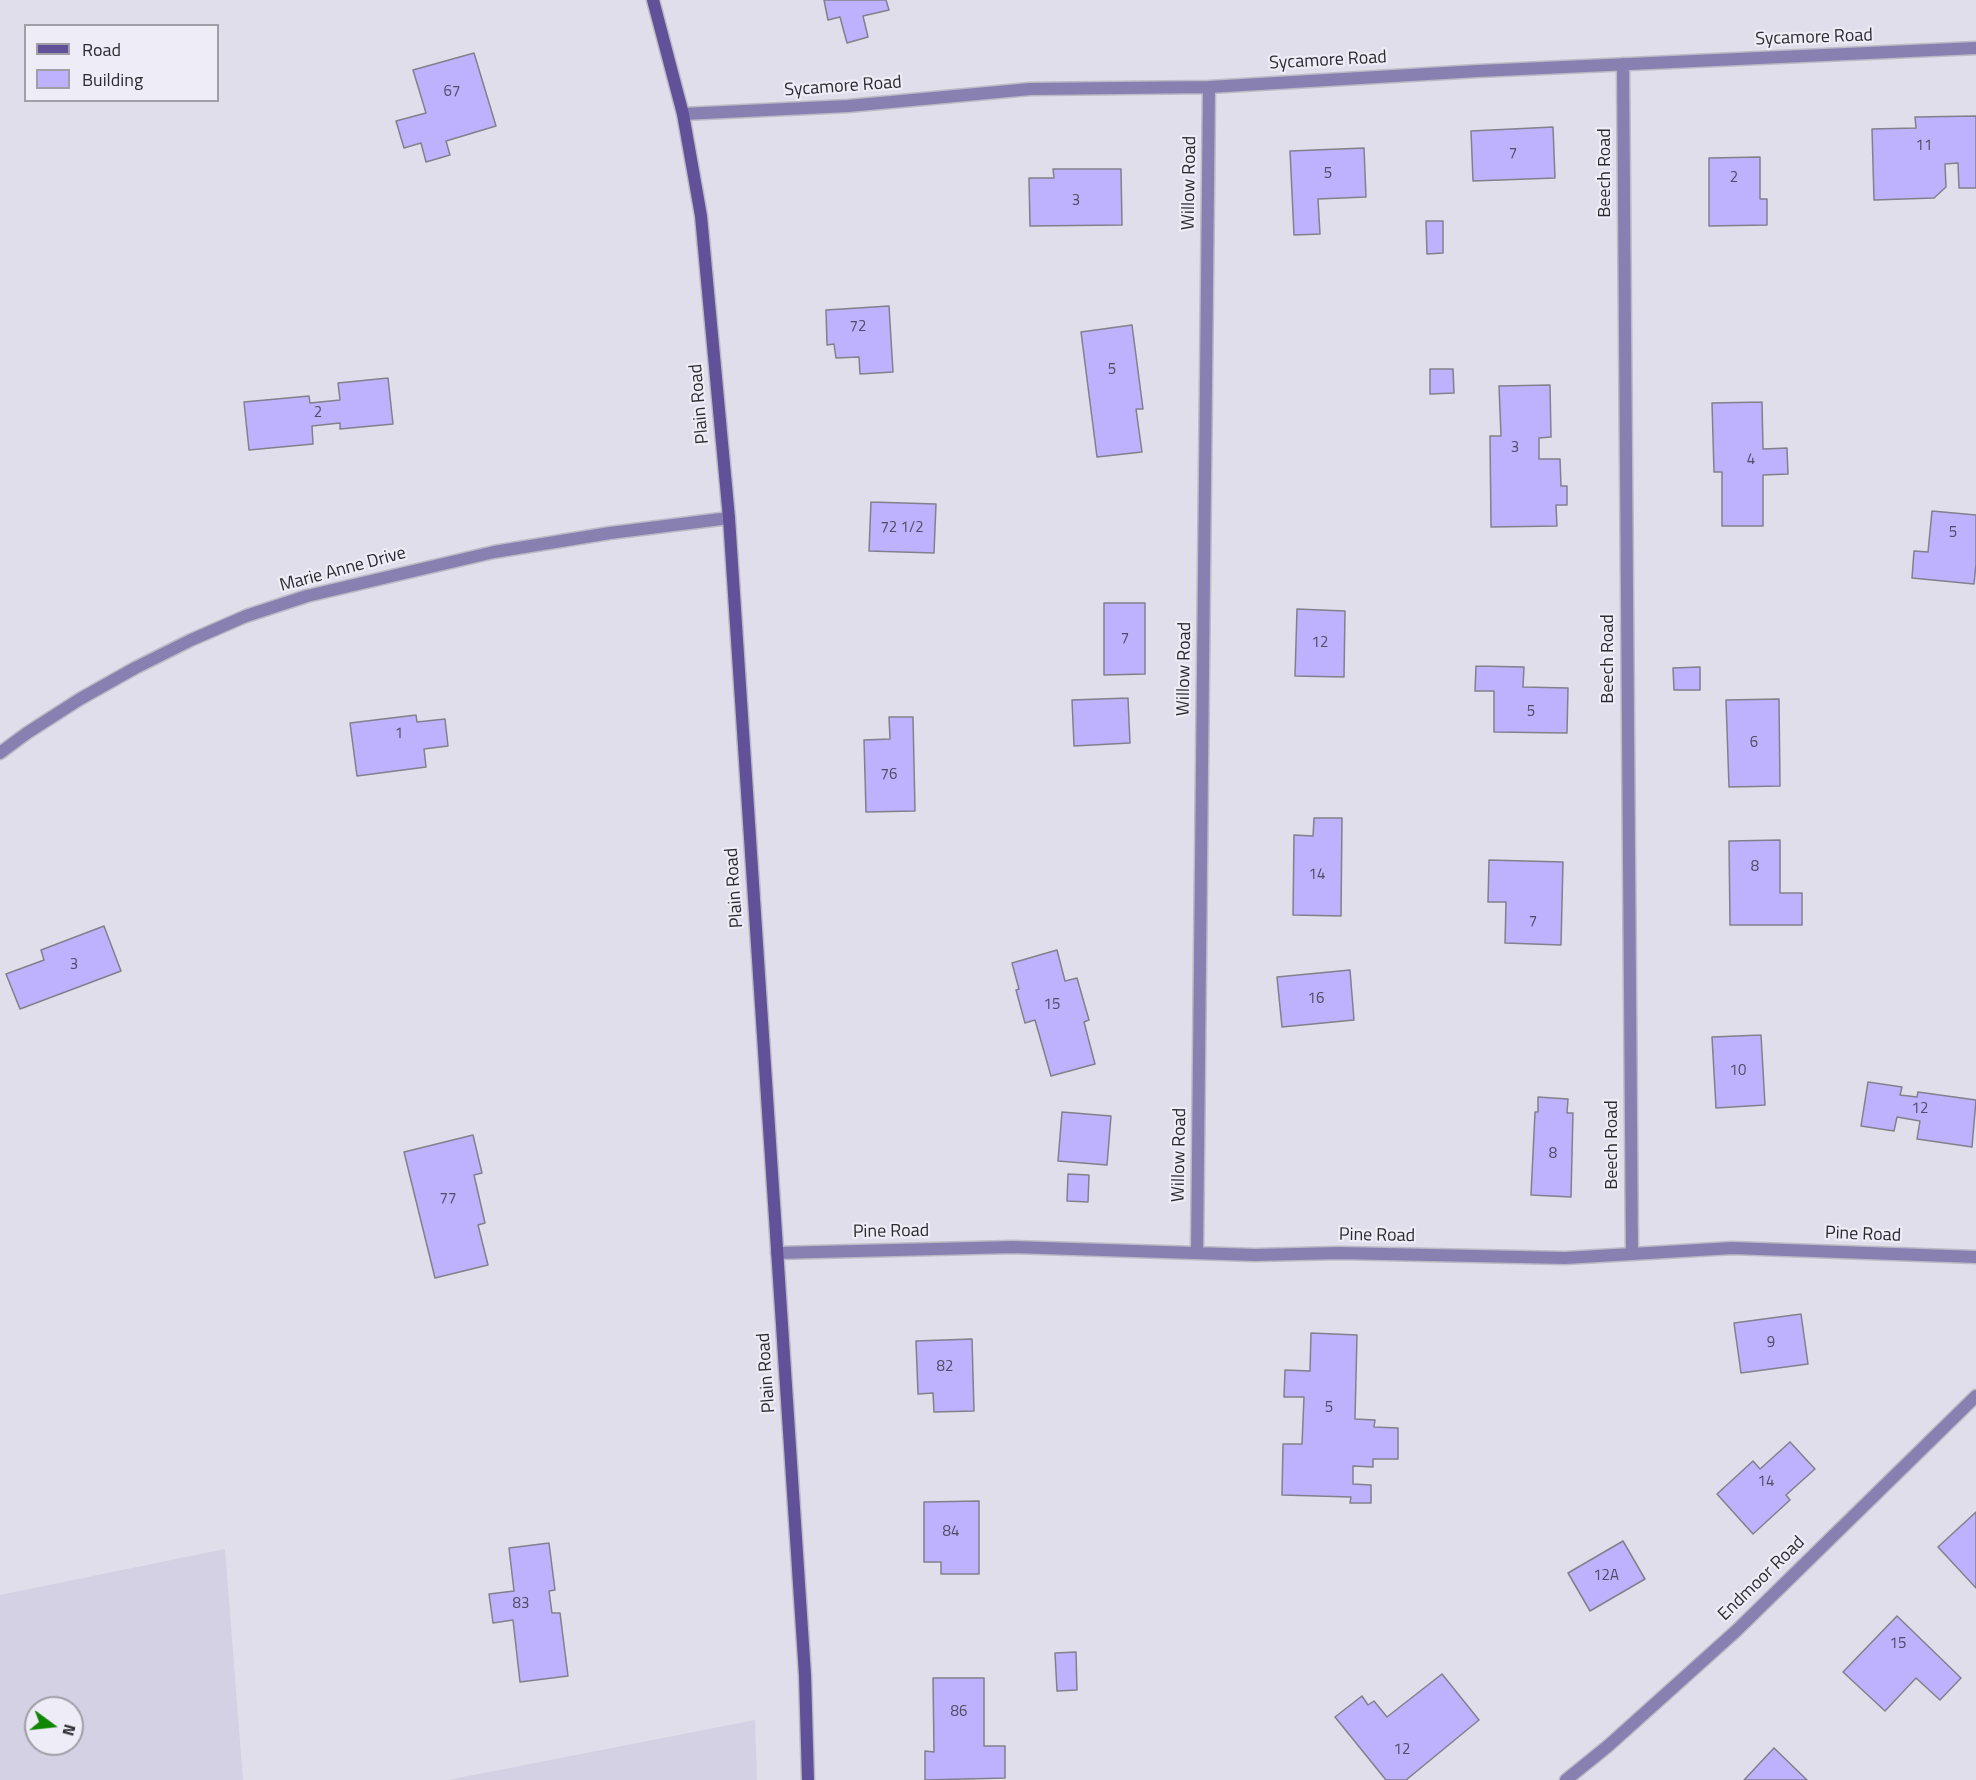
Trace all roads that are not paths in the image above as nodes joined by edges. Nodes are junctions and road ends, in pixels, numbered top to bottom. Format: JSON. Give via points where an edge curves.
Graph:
{"nodes":[{"id":1,"x":653,"y":0,"type":"edge"},
{"id":2,"x":1976,"y":48,"type":"edge"},
{"id":3,"x":1623,"y":64,"type":"junction"},
{"id":4,"x":1209,"y":87,"type":"junction"},
{"id":5,"x":683,"y":114,"type":"junction"},
{"id":6,"x":729,"y":518,"type":"junction"},
{"id":7,"x":0,"y":753,"type":"edge"},
{"id":8,"x":777,"y":1253,"type":"junction"},
{"id":9,"x":1197,"y":1253,"type":"junction"},
{"id":10,"x":1632,"y":1254,"type":"junction"},
{"id":11,"x":1976,"y":1257,"type":"edge"},
{"id":12,"x":1976,"y":1396,"type":"edge"},
{"id":13,"x":808,"y":1780,"type":"edge"},
{"id":14,"x":1566,"y":1780,"type":"edge"}],
"edges":[{"from":1,"to":5,"type":"main road","name":"Plain Road"},
{"from":2,"to":3,"type":"street","name":"Sycamore Road"},
{"from":3,"to":4,"type":"street","name":"Sycamore Road"},
{"from":3,"to":10,"type":"street","name":"Beech Road"},
{"from":4,"to":5,"type":"street","name":"Sycamore Road","via":[[1030,89],[848,106]]},
{"from":4,"to":9,"type":"street","name":"Willow Road"},
{"from":5,"to":6,"type":"main road","name":"Plain Road","via":[[701,216]]},
{"from":6,"to":7,"type":"street","name":"Marie Anne Drive","via":[[610,532],[494,552],[307,596],[246,616],[135,668],[80,699]]},
{"from":6,"to":8,"type":"main road","name":"Plain Road"},
{"from":8,"to":9,"type":"street","name":"Pine Road","via":[[1013,1247]]},
{"from":8,"to":13,"type":"main road","name":"Plain Road","via":[[805,1675]]},
{"from":9,"to":10,"type":"street","name":"Pine Road","via":[[1565,1258]]},
{"from":10,"to":11,"type":"street","name":"Pine Road","via":[[1732,1248]]},
{"from":12,"to":14,"type":"street","name":"Endmoor Road","via":[[1736,1630]]}]}
